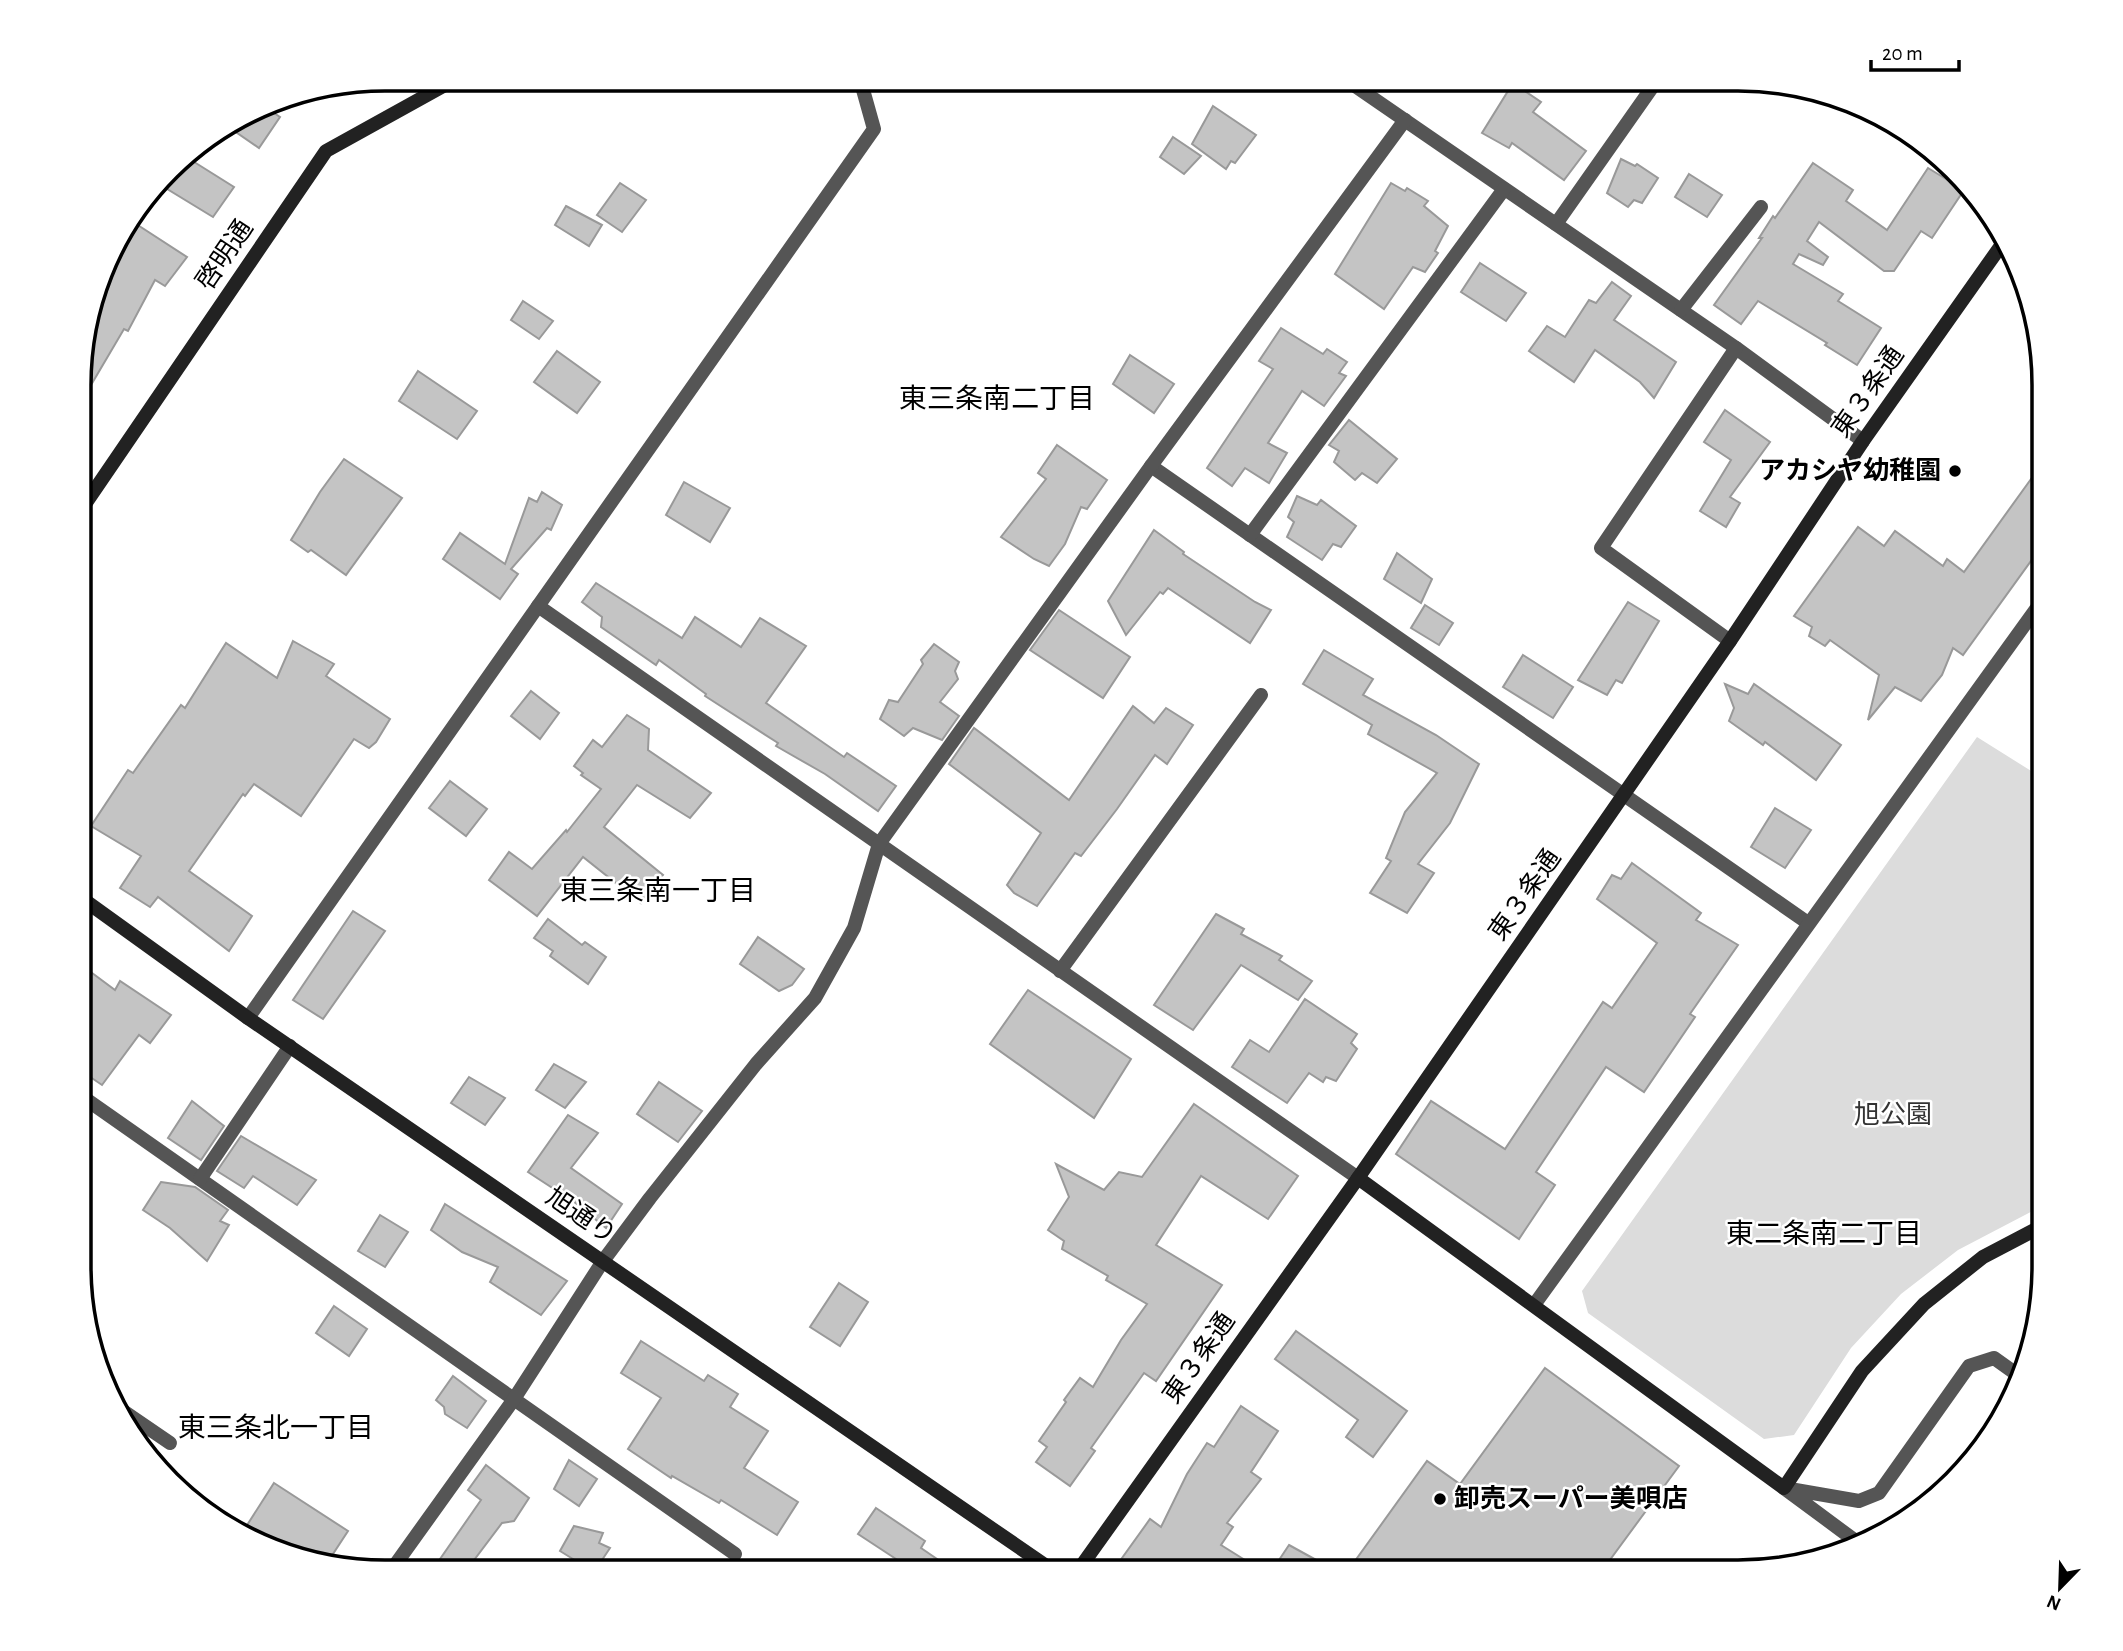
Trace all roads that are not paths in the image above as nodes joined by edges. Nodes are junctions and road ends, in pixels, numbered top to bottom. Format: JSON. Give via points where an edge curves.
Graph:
{"nodes":[{"id":1,"x":434,"y":91,"type":"edge"},
{"id":2,"x":863,"y":91,"type":"edge"},
{"id":3,"x":1362,"y":91,"type":"edge"},
{"id":4,"x":1650,"y":91,"type":"edge"},
{"id":5,"x":1405,"y":121,"type":"junction"},
{"id":6,"x":1504,"y":189,"type":"junction"},
{"id":7,"x":1761,"y":207,"type":"dead end"},
{"id":8,"x":1556,"y":224,"type":"junction"},
{"id":9,"x":1999,"y":249,"type":"edge"},
{"id":10,"x":1681,"y":310,"type":"junction"},
{"id":11,"x":1737,"y":348,"type":"junction"},
{"id":12,"x":1863,"y":441,"type":"junction"},
{"id":13,"x":1151,"y":466,"type":"junction"},
{"id":14,"x":91,"y":495,"type":"edge"},
{"id":15,"x":1250,"y":536,"type":"junction"},
{"id":16,"x":538,"y":606,"type":"junction"},
{"id":17,"x":2032,"y":615,"type":"edge"},
{"id":18,"x":1730,"y":641,"type":"junction"},
{"id":19,"x":1261,"y":695,"type":"dead end"},
{"id":20,"x":1624,"y":796,"type":"junction"},
{"id":21,"x":879,"y":844,"type":"junction"},
{"id":22,"x":91,"y":905,"type":"edge"},
{"id":23,"x":1808,"y":923,"type":"junction"},
{"id":24,"x":1060,"y":971,"type":"junction"},
{"id":25,"x":248,"y":1018,"type":"junction"},
{"id":26,"x":290,"y":1046,"type":"junction"},
{"id":27,"x":91,"y":1103,"type":"edge"},
{"id":28,"x":1358,"y":1178,"type":"junction"},
{"id":29,"x":200,"y":1179,"type":"junction"},
{"id":30,"x":2032,"y":1231,"type":"edge"},
{"id":31,"x":603,"y":1261,"type":"junction"},
{"id":32,"x":1534,"y":1305,"type":"junction"},
{"id":33,"x":2013,"y":1371,"type":"edge"},
{"id":34,"x":514,"y":1399,"type":"junction"},
{"id":35,"x":133,"y":1418,"type":"edge"},
{"id":36,"x":170,"y":1443,"type":"dead end"},
{"id":37,"x":1784,"y":1488,"type":"junction"},
{"id":38,"x":1851,"y":1538,"type":"edge"},
{"id":39,"x":735,"y":1554,"type":"dead end"},
{"id":40,"x":399,"y":1560,"type":"edge"},
{"id":41,"x":1038,"y":1560,"type":"edge"},
{"id":42,"x":1086,"y":1560,"type":"edge"}],
"edges":[{"from":1,"to":14,"type":"street","name":"啓明通","via":[[326,151]]},
{"from":2,"to":16,"type":"street","via":[[874,128]]},
{"from":3,"to":5,"type":"street"},
{"from":4,"to":8,"type":"street"},
{"from":5,"to":6,"type":"street"},
{"from":5,"to":13,"type":"street"},
{"from":6,"to":8,"type":"street"},
{"from":6,"to":15,"type":"street"},
{"from":7,"to":10,"type":"street"},
{"from":8,"to":10,"type":"street"},
{"from":9,"to":12,"type":"street","name":"東３条通"},
{"from":10,"to":11,"type":"street"},
{"from":11,"to":12,"type":"street"},
{"from":11,"to":18,"type":"street","via":[[1601,548]]},
{"from":12,"to":18,"type":"street","name":"東３条通"},
{"from":13,"to":15,"type":"street"},
{"from":13,"to":21,"type":"street"},
{"from":15,"to":20,"type":"street"},
{"from":16,"to":21,"type":"street"},
{"from":16,"to":25,"type":"street"},
{"from":17,"to":23,"type":"street"},
{"from":18,"to":20,"type":"street","name":"東３条通"},
{"from":19,"to":24,"type":"street"},
{"from":20,"to":23,"type":"street"},
{"from":20,"to":28,"type":"street","name":"東３条通"},
{"from":21,"to":24,"type":"street"},
{"from":21,"to":31,"type":"street","via":[[854,928],[815,998],[756,1064]]},
{"from":22,"to":25,"type":"street","name":"旭通り"},
{"from":23,"to":32,"type":"street"},
{"from":24,"to":28,"type":"street"},
{"from":25,"to":26,"type":"street","name":"旭通り"},
{"from":26,"to":29,"type":"street"},
{"from":26,"to":31,"type":"street","name":"旭通り"},
{"from":27,"to":29,"type":"street"},
{"from":28,"to":32,"type":"street"},
{"from":28,"to":42,"type":"street","name":"東３条通"},
{"from":29,"to":34,"type":"street"},
{"from":30,"to":37,"type":"street","via":[[1983,1257],[1924,1304],[1861,1371]]},
{"from":31,"to":34,"type":"street"},
{"from":31,"to":41,"type":"street","name":"旭通り"},
{"from":32,"to":37,"type":"street"},
{"from":33,"to":37,"type":"street","via":[[1994,1358],[1969,1366],[1880,1493],[1859,1501]]},
{"from":34,"to":39,"type":"street"},
{"from":34,"to":40,"type":"street"},
{"from":35,"to":36,"type":"street"},
{"from":37,"to":38,"type":"street"}]}
